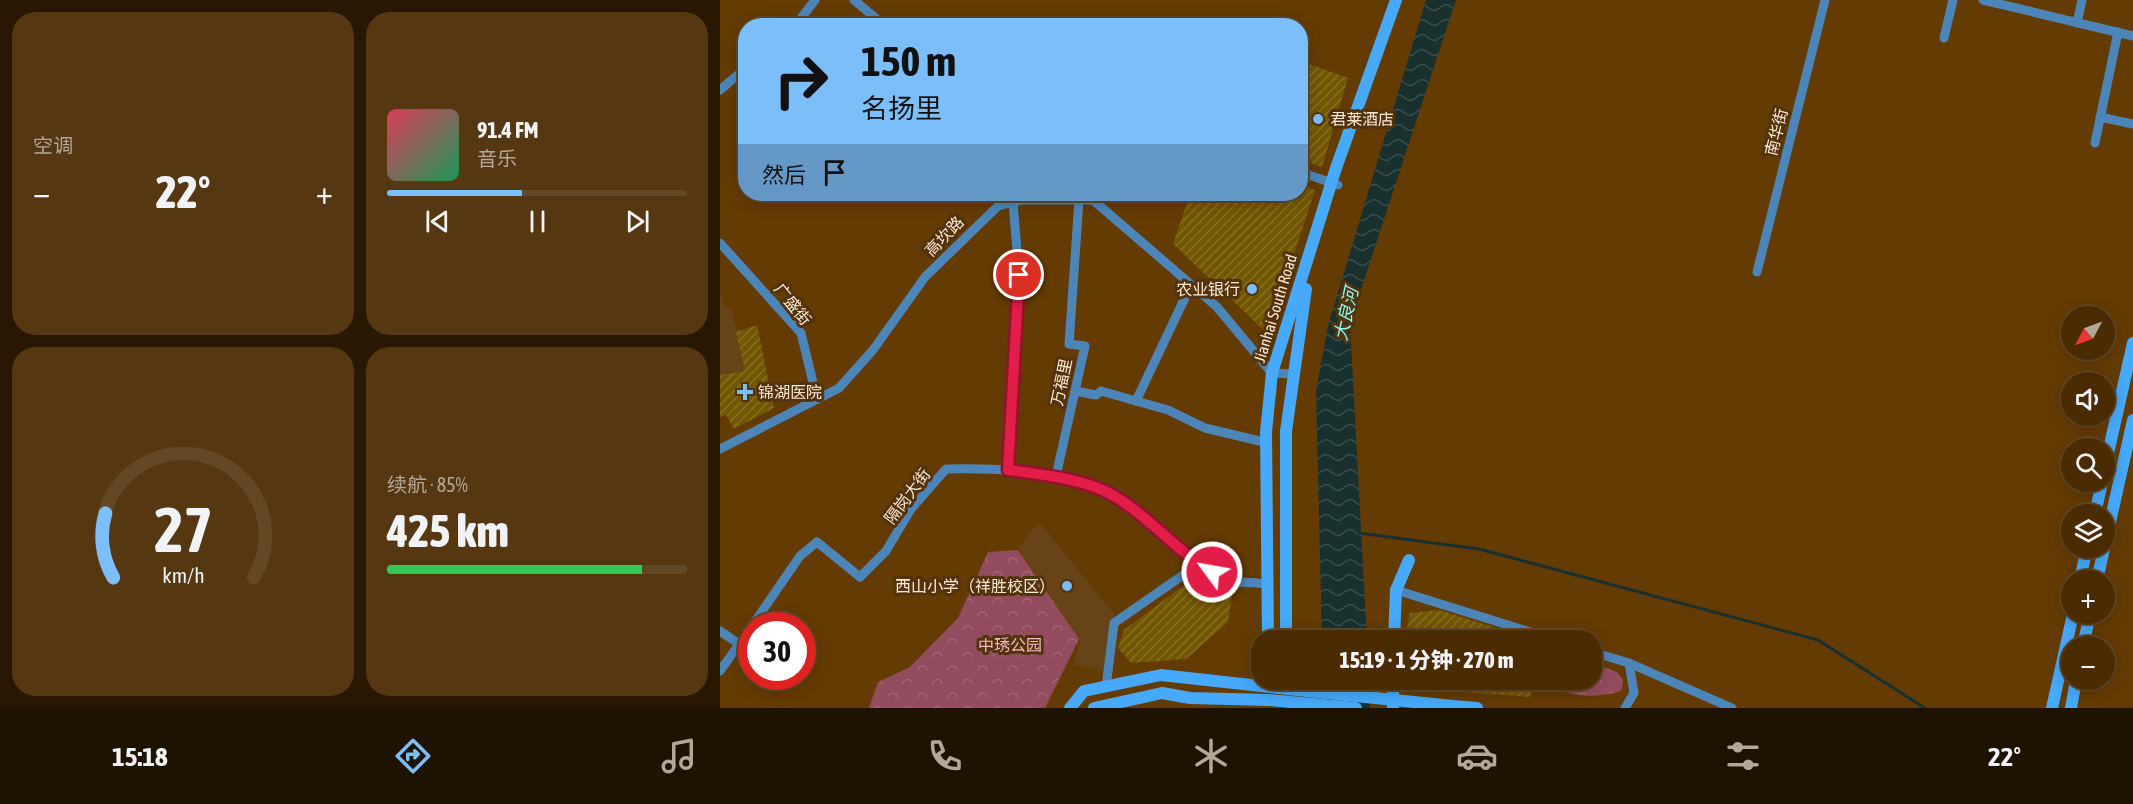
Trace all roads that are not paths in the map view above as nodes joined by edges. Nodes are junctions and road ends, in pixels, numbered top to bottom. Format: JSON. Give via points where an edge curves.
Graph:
{"nodes":[{"id":1,"x":815,"y":0,"type":"edge"},
{"id":2,"x":854,"y":0,"type":"edge"},
{"id":3,"x":1396,"y":0,"type":"edge"},
{"id":4,"x":1403,"y":0,"type":"edge"},
{"id":5,"x":1825,"y":0,"type":"edge"},
{"id":6,"x":1953,"y":0,"type":"edge"},
{"id":7,"x":1983,"y":0,"type":"edge"},
{"id":8,"x":2082,"y":0,"type":"edge"},
{"id":9,"x":801,"y":18,"type":"edge"},
{"id":10,"x":875,"y":18,"type":"edge"},
{"id":11,"x":2078,"y":22,"type":"junction"},
{"id":12,"x":2118,"y":32,"type":"junction"},
{"id":13,"x":2133,"y":36,"type":"edge"},
{"id":14,"x":1944,"y":38,"type":"dead end"},
{"id":15,"x":738,"y":75,"type":"edge"},
{"id":16,"x":720,"y":90,"type":"edge"},
{"id":17,"x":2100,"y":117,"type":"junction"},
{"id":18,"x":2133,"y":124,"type":"edge"},
{"id":19,"x":2095,"y":143,"type":"dead end"},
{"id":20,"x":1308,"y":175,"type":"edge"},
{"id":21,"x":1335,"y":184,"type":"junction"},
{"id":22,"x":1016,"y":201,"type":"edge"},
{"id":23,"x":1086,"y":201,"type":"edge"},
{"id":24,"x":1090,"y":201,"type":"edge"},
{"id":25,"x":1013,"y":202,"type":"junction"},
{"id":26,"x":720,"y":243,"type":"edge"},
{"id":27,"x":1757,"y":272,"type":"dead end"},
{"id":28,"x":1191,"y":285,"type":"junction"},
{"id":29,"x":2133,"y":343,"type":"edge"},
{"id":30,"x":1272,"y":373,"type":"junction"},
{"id":31,"x":1292,"y":374,"type":"junction"},
{"id":32,"x":1075,"y":391,"type":"junction"},
{"id":33,"x":817,"y":399,"type":"junction"},
{"id":34,"x":1136,"y":401,"type":"junction"},
{"id":35,"x":2133,"y":420,"type":"edge"},
{"id":36,"x":2111,"y":438,"type":"edge"},
{"id":37,"x":1264,"y":442,"type":"dead end"},
{"id":38,"x":720,"y":448,"type":"edge"},
{"id":39,"x":1008,"y":470,"type":"junction"},
{"id":40,"x":1056,"y":476,"type":"junction"},
{"id":41,"x":1409,"y":560,"type":"dead end"},
{"id":42,"x":1199,"y":564,"type":"junction"},
{"id":43,"x":2099,"y":570,"type":"edge"},
{"id":44,"x":1267,"y":584,"type":"junction"},
{"id":45,"x":1396,"y":590,"type":"junction"},
{"id":46,"x":762,"y":612,"type":"edge"},
{"id":47,"x":2071,"y":624,"type":"edge"},
{"id":48,"x":1268,"y":630,"type":"edge"},
{"id":49,"x":1286,"y":630,"type":"edge"},
{"id":50,"x":1394,"y":630,"type":"edge"},
{"id":51,"x":1524,"y":630,"type":"edge"},
{"id":52,"x":720,"y":631,"type":"edge"},
{"id":53,"x":738,"y":644,"type":"edge"},
{"id":54,"x":738,"y":646,"type":"edge"},
{"id":55,"x":1602,"y":655,"type":"edge"},
{"id":56,"x":1629,"y":663,"type":"junction"},
{"id":57,"x":720,"y":671,"type":"edge"},
{"id":58,"x":1106,"y":687,"type":"junction"},
{"id":59,"x":1393,"y":690,"type":"edge"},
{"id":60,"x":2074,"y":690,"type":"edge"},
{"id":61,"x":1269,"y":694,"type":"edge"},
{"id":62,"x":1290,"y":695,"type":"edge"},
{"id":63,"x":1196,"y":702,"type":"edge"},
{"id":64,"x":1070,"y":708,"type":"edge"},
{"id":65,"x":1094,"y":708,"type":"edge"},
{"id":66,"x":1214,"y":708,"type":"edge"},
{"id":67,"x":1356,"y":708,"type":"edge"},
{"id":68,"x":1392,"y":708,"type":"edge"},
{"id":69,"x":1478,"y":708,"type":"edge"},
{"id":70,"x":1625,"y":708,"type":"edge"},
{"id":71,"x":1732,"y":708,"type":"edge"},
{"id":72,"x":2052,"y":708,"type":"edge"},
{"id":73,"x":2071,"y":708,"type":"edge"}],
"edges":[{"from":1,"to":9,"type":"street"},
{"from":2,"to":10,"type":"street"},
{"from":3,"to":21,"type":"main road","name":"Jianhai South Road"},
{"from":4,"to":21,"type":"main road","name":"Jianhai South Road"},
{"from":5,"to":27,"type":"street","name":"南华街"},
{"from":6,"to":14,"type":"street"},
{"from":7,"to":11,"type":"street"},
{"from":8,"to":11,"type":"street"},
{"from":11,"to":12,"type":"street"},
{"from":12,"to":13,"type":"street"},
{"from":12,"to":17,"type":"street"},
{"from":15,"to":16,"type":"street"},
{"from":17,"to":18,"type":"street"},
{"from":17,"to":19,"type":"street"},
{"from":20,"to":21,"type":"street"},
{"from":21,"to":30,"type":"main road","name":"Jianhai South Road"},
{"from":21,"to":31,"type":"main road","name":"Jianhai South Road","via":[[1304,296]]},
{"from":22,"to":25,"type":"street","name":"高坎路"},
{"from":23,"to":32,"type":"street","name":"万福里","via":[[1068,344],[1085,346]]},
{"from":24,"to":28,"type":"street"},
{"from":25,"to":33,"type":"street","name":"高坎路","via":[[998,206],[973,227],[925,277],[873,350],[839,388]]},
{"from":25,"to":39,"type":"street","via":[[1019,275]]},
{"from":26,"to":33,"type":"street","name":"广盛街","via":[[801,333]]},
{"from":28,"to":30,"type":"street","via":[[1217,307]]},
{"from":28,"to":34,"type":"street"},
{"from":29,"to":36,"type":"main road"},
{"from":30,"to":31,"type":"street"},
{"from":30,"to":44,"type":"main road","name":"Jianhai South Road","via":[[1266,432]]},
{"from":31,"to":49,"type":"main road","name":"Jianhai South Road","via":[[1286,431]]},
{"from":32,"to":34,"type":"street","via":[[1096,395],[1101,391]]},
{"from":32,"to":40,"type":"street","name":"万福里"},
{"from":33,"to":38,"type":"street","name":"高坎路"},
{"from":34,"to":37,"type":"street","via":[[1168,410],[1205,428]]},
{"from":35,"to":43,"type":"main road"},
{"from":39,"to":40,"type":"street","name":"隔岗大街"},
{"from":39,"to":46,"type":"street","name":"隔岗大街","via":[[946,469],[912,509],[886,551],[860,577],[817,542],[800,556]]},
{"from":40,"to":42,"type":"street","name":"隔岗大街","via":[[1113,495]]},
{"from":41,"to":45,"type":"main road"},
{"from":42,"to":44,"type":"street","name":"隔岗大街","via":[[1225,579]]},
{"from":42,"to":58,"type":"street","via":[[1114,623]]},
{"from":44,"to":48,"type":"main road","name":"Jianhai South Road"},
{"from":45,"to":50,"type":"main road"},
{"from":45,"to":51,"type":"street"},
{"from":47,"to":72,"type":"main road"},
{"from":52,"to":53,"type":"street"},
{"from":54,"to":57,"type":"street","name":"隔岗大街"},
{"from":55,"to":56,"type":"street"},
{"from":56,"to":70,"type":"street","via":[[1634,693]]},
{"from":56,"to":71,"type":"street"},
{"from":58,"to":61,"type":"main road","via":[[1161,675]]},
{"from":58,"to":64,"type":"main road","via":[[1084,692]]},
{"from":59,"to":68,"type":"main road"},
{"from":60,"to":73,"type":"main road"},
{"from":61,"to":62,"type":"main road"},
{"from":61,"to":63,"type":"main road"},
{"from":62,"to":67,"type":"main road"},
{"from":62,"to":69,"type":"main road","bridge":true},
{"from":63,"to":65,"type":"main road","via":[[1162,693]]},
{"from":63,"to":66,"type":"main road"}]}
